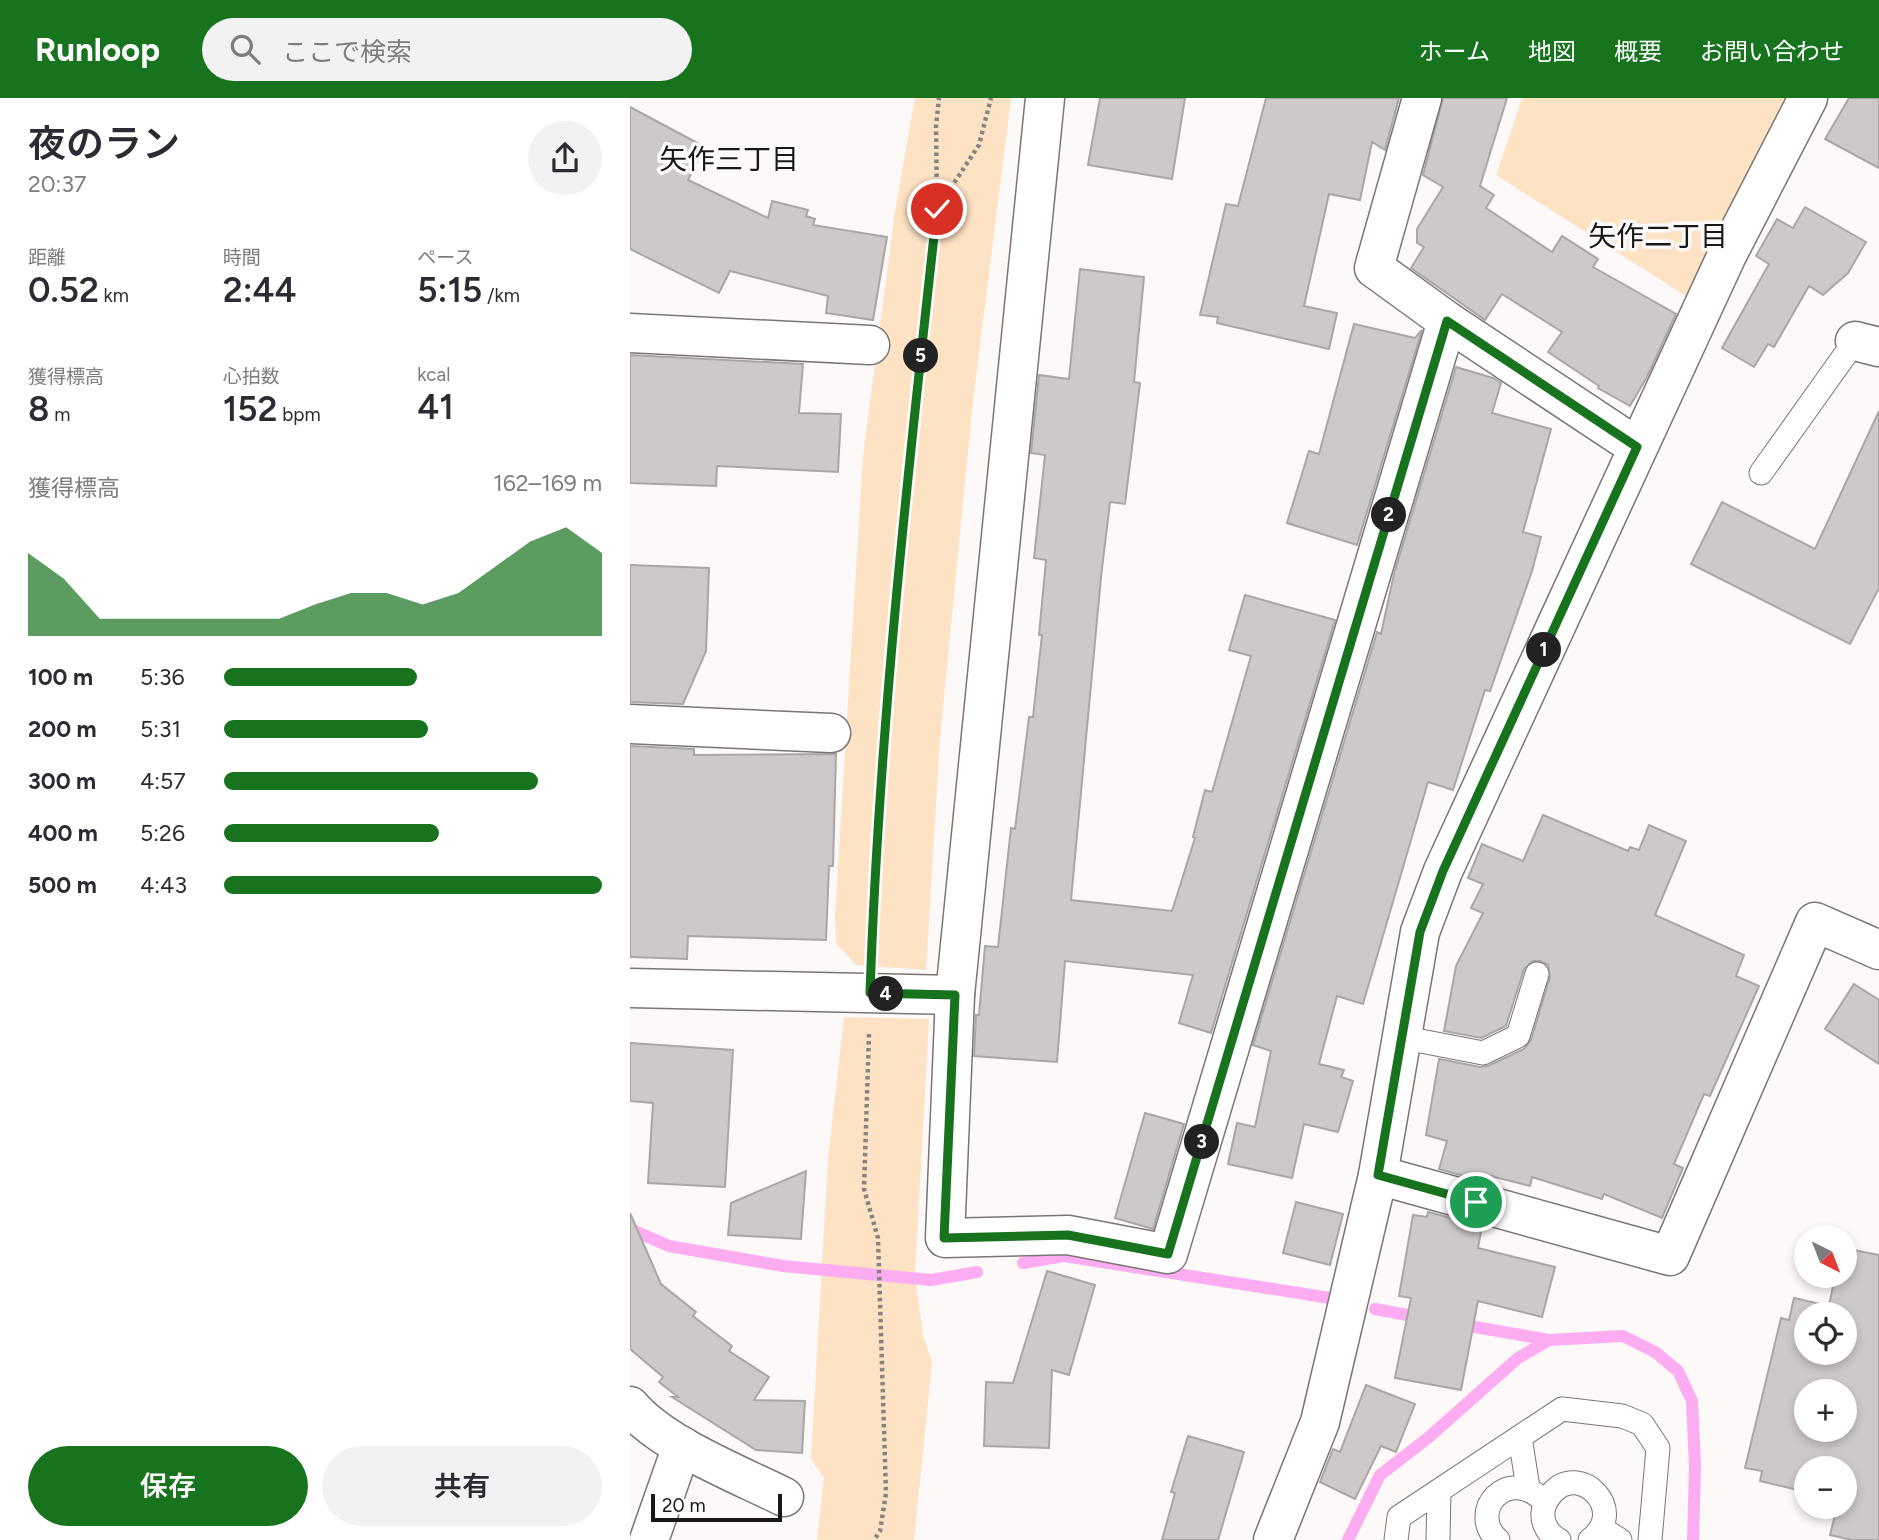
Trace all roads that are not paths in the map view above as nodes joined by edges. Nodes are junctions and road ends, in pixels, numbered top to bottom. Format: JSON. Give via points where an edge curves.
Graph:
{"nodes":[{"id":1,"x":1045,"y":98,"type":"edge"},
{"id":2,"x":1422,"y":98,"type":"edge"},
{"id":3,"x":1808,"y":98,"type":"edge"},
{"id":4,"x":1447,"y":321,"type":"junction"},
{"id":5,"x":630,"y":334,"type":"edge"},
{"id":6,"x":1867,"y":344,"type":"edge"},
{"id":7,"x":870,"y":345,"type":"dead end"},
{"id":8,"x":1637,"y":447,"type":"junction"},
{"id":9,"x":1762,"y":473,"type":"dead end"},
{"id":10,"x":630,"y":724,"type":"edge"},
{"id":11,"x":831,"y":733,"type":"dead end"},
{"id":12,"x":1879,"y":950,"type":"edge"},
{"id":13,"x":1537,"y":974,"type":"dead end"},
{"id":14,"x":630,"y":988,"type":"edge"},
{"id":15,"x":955,"y":995,"type":"junction"},
{"id":16,"x":1400,"y":1037,"type":"junction"},
{"id":17,"x":1378,"y":1175,"type":"junction"},
{"id":18,"x":630,"y":1406,"type":"edge"},
{"id":19,"x":1520,"y":1437,"type":"junction"},
{"id":20,"x":682,"y":1446,"type":"junction"},
{"id":21,"x":1439,"y":1491,"type":"junction"},
{"id":22,"x":1536,"y":1495,"type":"junction"},
{"id":23,"x":784,"y":1497,"type":"dead end"},
{"id":24,"x":1547,"y":1536,"type":"edge"},
{"id":25,"x":1604,"y":1536,"type":"edge"},
{"id":26,"x":649,"y":1540,"type":"edge"},
{"id":27,"x":1273,"y":1540,"type":"edge"},
{"id":28,"x":1396,"y":1540,"type":"edge"},
{"id":29,"x":1438,"y":1540,"type":"edge"},
{"id":30,"x":1498,"y":1540,"type":"edge"},
{"id":31,"x":1650,"y":1540,"type":"edge"}],
"edges":[{"from":1,"to":15,"type":"street"},
{"from":2,"to":4,"type":"street","via":[[1374,268]]},
{"from":3,"to":8,"type":"street","via":[[1727,255]]},
{"from":4,"to":8,"type":"street"},
{"from":4,"to":15,"type":"street","via":[[1168,1254],[1068,1235],[944,1238]]},
{"from":5,"to":7,"type":"street"},
{"from":6,"to":9,"type":"lane"},
{"from":8,"to":16,"type":"street","via":[[1443,871],[1420,932]]},
{"from":10,"to":11,"type":"street"},
{"from":12,"to":17,"type":"street","via":[[1815,922],[1670,1256]]},
{"from":13,"to":16,"type":"lane","via":[[1518,1036],[1483,1053]]},
{"from":14,"to":15,"type":"street"},
{"from":16,"to":17,"type":"street"},
{"from":17,"to":27,"type":"street","via":[[1320,1422]]},
{"from":18,"to":20,"type":"street"},
{"from":19,"to":21,"type":"lane"},
{"from":19,"to":22,"type":"lane"},
{"from":19,"to":31,"type":"lane","via":[[1562,1409],[1622,1416],[1642,1424],[1658,1448]]},
{"from":20,"to":23,"type":"street"},
{"from":20,"to":26,"type":"street"},
{"from":21,"to":28,"type":"lane","via":[[1399,1517]]},
{"from":21,"to":29,"type":"lane"},
{"from":22,"to":24,"type":"lane"},
{"from":22,"to":25,"type":"lane","via":[[1566,1483],[1593,1489],[1602,1500]]},
{"from":22,"to":30,"type":"lane","via":[[1515,1486],[1492,1499],[1488,1524]]}]}
